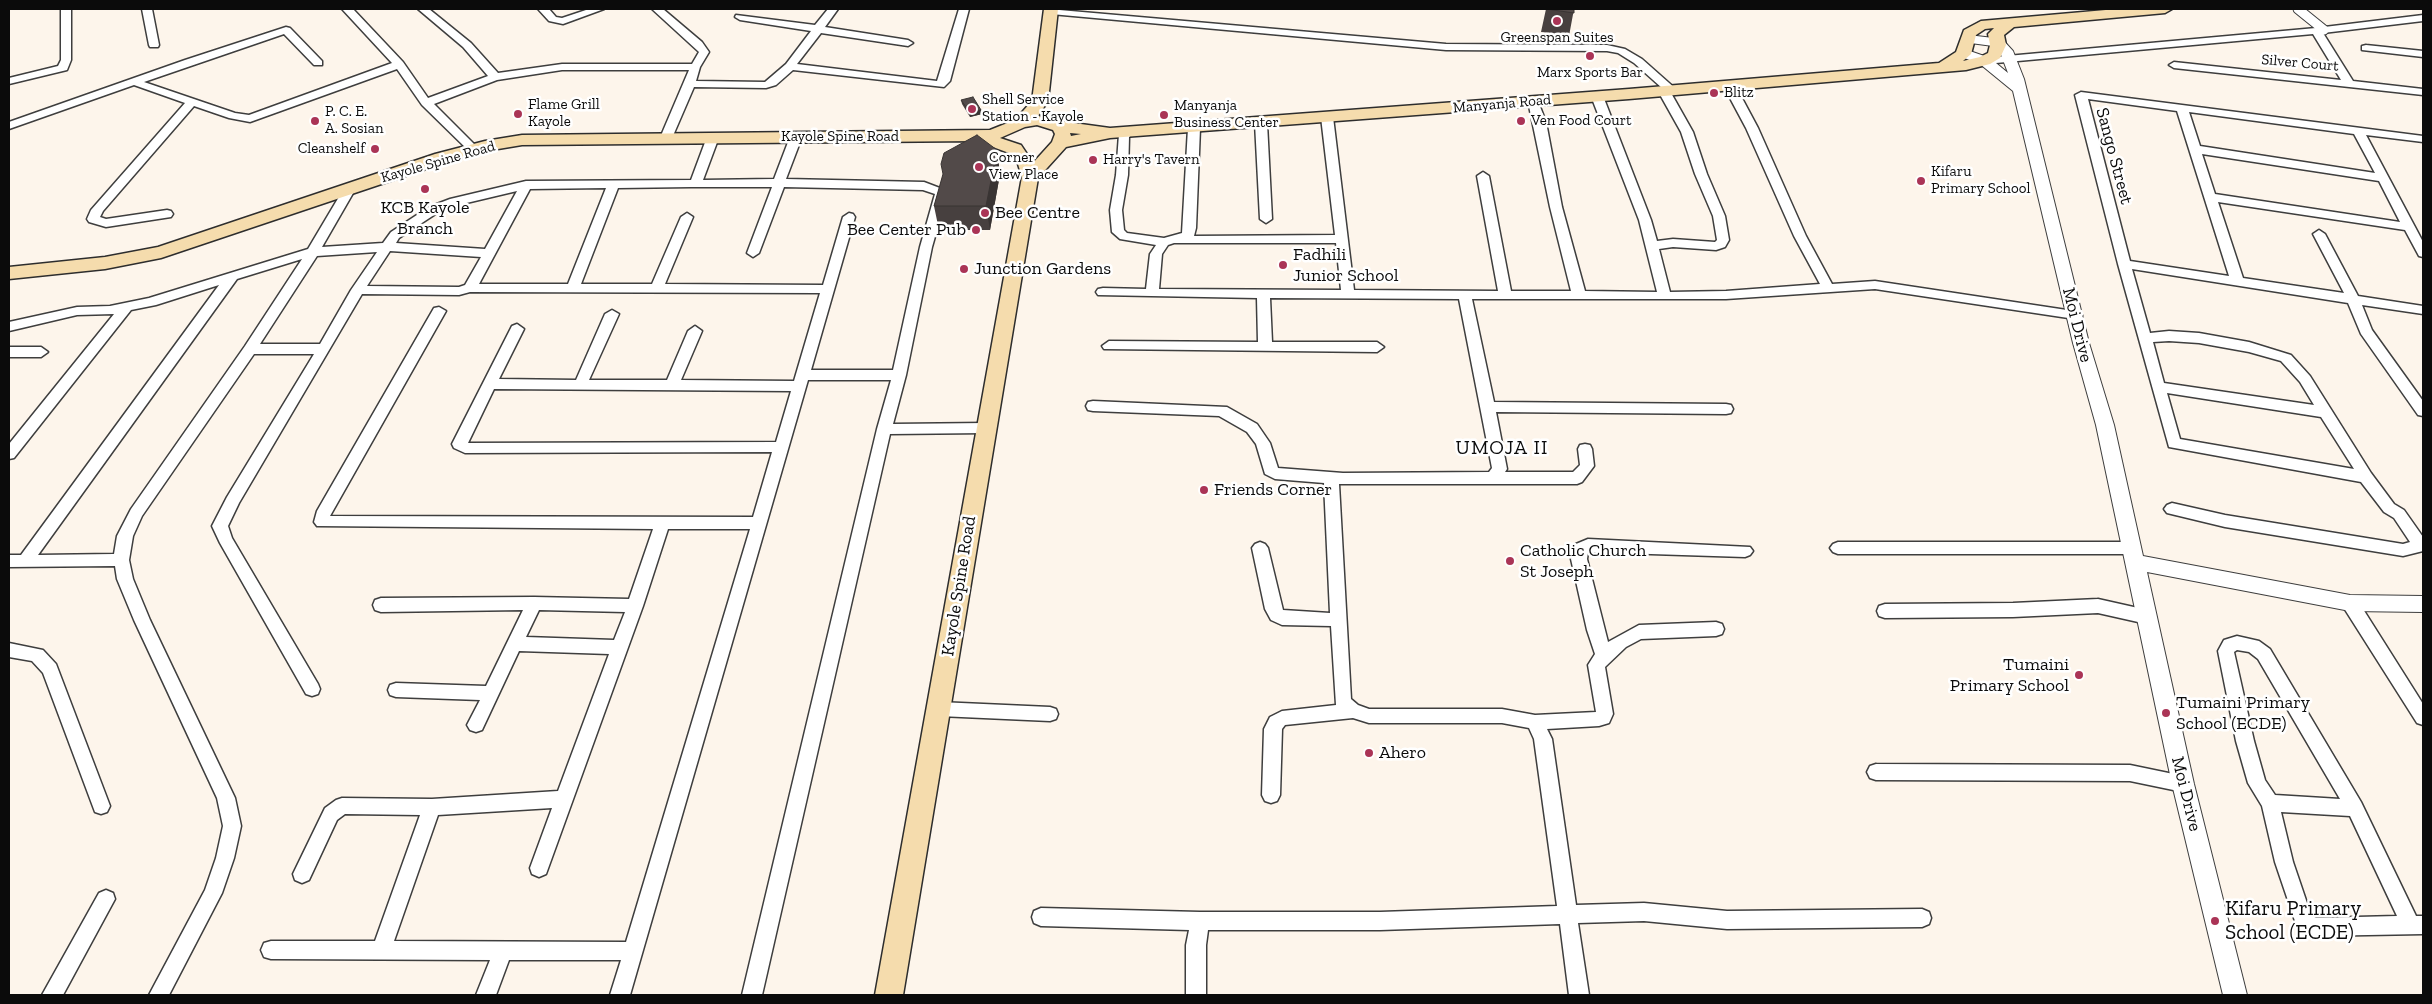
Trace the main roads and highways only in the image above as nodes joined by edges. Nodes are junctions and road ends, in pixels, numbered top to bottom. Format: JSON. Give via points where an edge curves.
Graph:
{"nodes":[{"id":1,"x":2165,"y":9,"type":"edge"},
{"id":2,"x":1051,"y":10,"type":"edge"},
{"id":3,"x":2125,"y":10,"type":"edge"},
{"id":4,"x":2008,"y":24,"type":"junction"},
{"id":5,"x":1966,"y":52,"type":"junction"},
{"id":6,"x":1040,"y":101,"type":"junction"},
{"id":7,"x":1018,"y":125,"type":"junction"},
{"id":8,"x":1055,"y":125,"type":"junction"},
{"id":9,"x":1110,"y":133,"type":"junction"},
{"id":10,"x":970,"y":136,"type":"junction"},
{"id":11,"x":1057,"y":145,"type":"junction"},
{"id":12,"x":1013,"y":147,"type":"junction"},
{"id":13,"x":1030,"y":177,"type":"junction"},
{"id":14,"x":9,"y":273,"type":"edge"},
{"id":15,"x":889,"y":995,"type":"edge"}],
"edges":[{"from":1,"to":3,"type":"main road"},
{"from":2,"to":6,"type":"main road"},
{"from":3,"to":4,"type":"main road"},
{"from":4,"to":5,"type":"main road","via":[[1976,26],[1969,33]]},
{"from":4,"to":5,"type":"main road","name":"Manyanja Road","via":[[1997,32],[1996,53],[1984,61]]},
{"from":5,"to":9,"type":"main road","name":"Manyanja Road","via":[[1944,66]]},
{"from":6,"to":7,"type":"main road","via":[[1029,117]]},
{"from":6,"to":8,"type":"main road"},
{"from":7,"to":8,"type":"main road","via":[[1037,120]]},
{"from":7,"to":10,"type":"main road","via":[[993,134]]},
{"from":7,"to":12,"type":"main road","via":[[1007,136]]},
{"from":8,"to":9,"type":"main road"},
{"from":8,"to":11,"type":"main road","via":[[1063,134]]},
{"from":9,"to":11,"type":"main road","name":"Manyanja Road"},
{"from":10,"to":12,"type":"main road","name":"Manyanja Road"},
{"from":10,"to":14,"type":"main road","name":"Kayole Spine Road","via":[[522,140],[473,149],[161,252],[104,263]]},
{"from":11,"to":12,"type":"main road","name":"Manyanja Road","via":[[1034,153]]},
{"from":11,"to":13,"type":"main road"},
{"from":12,"to":13,"type":"main road","via":[[1026,164]]},
{"from":13,"to":15,"type":"main road","name":"Kayole Spine Road"}]}
